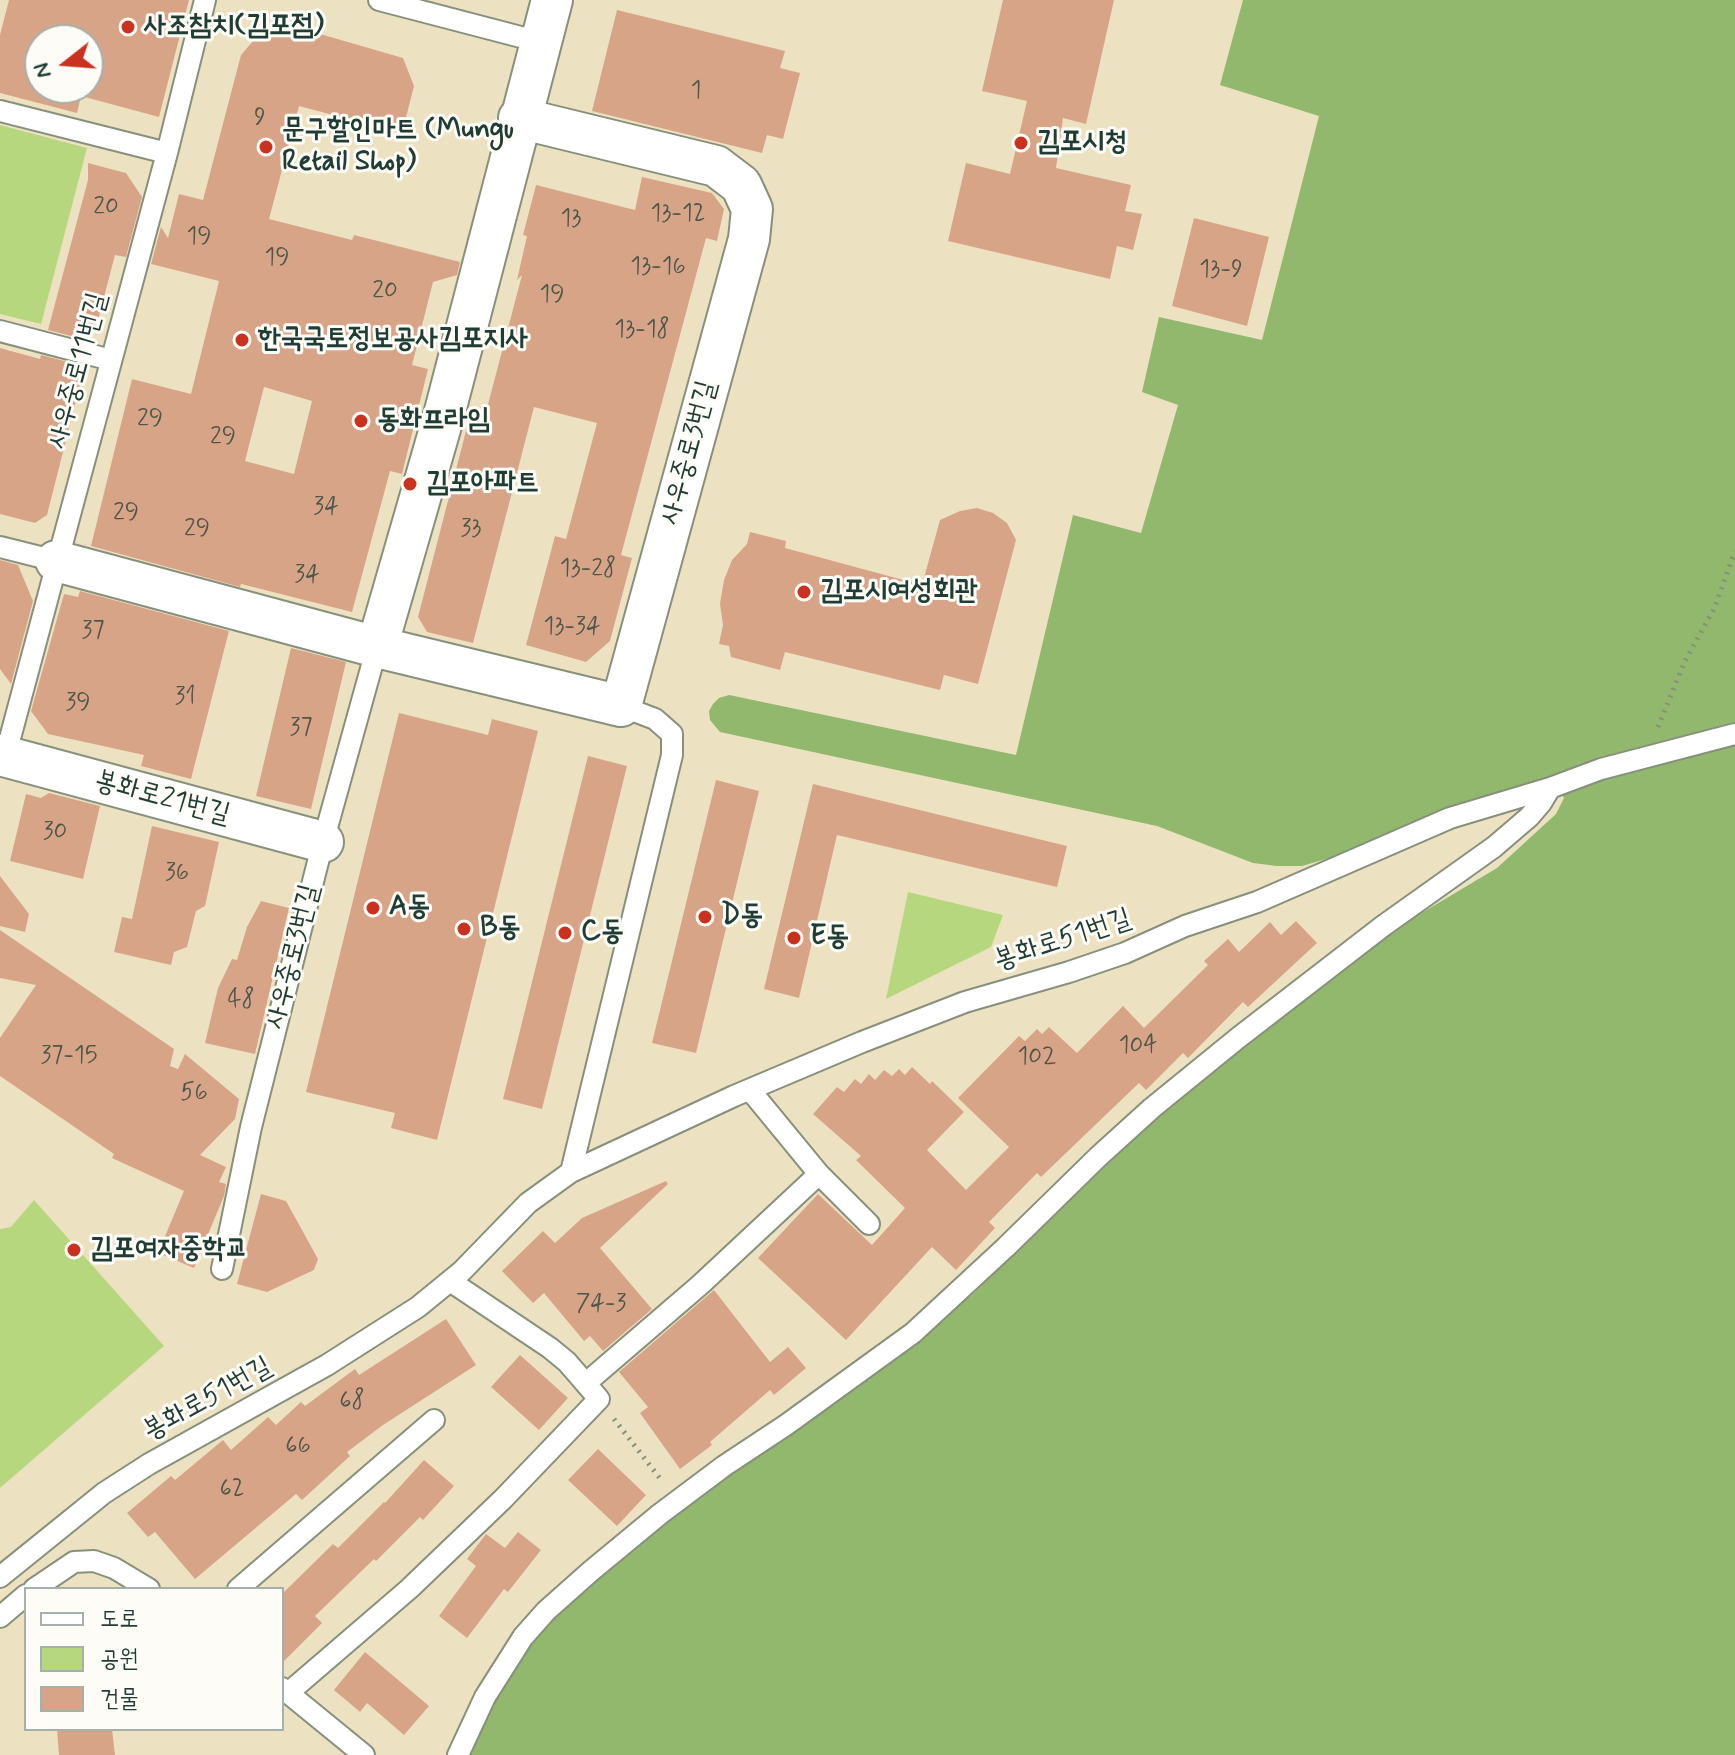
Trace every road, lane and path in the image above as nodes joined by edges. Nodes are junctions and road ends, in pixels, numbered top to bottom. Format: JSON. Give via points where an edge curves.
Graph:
{"nodes":[{"id":1,"x":205,"y":0,"type":"edge"},
{"id":2,"x":379,"y":0,"type":"edge"},
{"id":3,"x":552,"y":0,"type":"edge"},
{"id":4,"x":540,"y":42,"type":"junction"},
{"id":5,"x":0,"y":111,"type":"edge"},
{"id":6,"x":519,"y":118,"type":"junction"},
{"id":7,"x":167,"y":153,"type":"junction"},
{"id":8,"x":0,"y":331,"type":"edge"},
{"id":9,"x":111,"y":360,"type":"junction"},
{"id":10,"x":0,"y":547,"type":"edge"},
{"id":11,"x":1735,"y":551,"type":"edge"},
{"id":12,"x":56,"y":561,"type":"junction"},
{"id":13,"x":377,"y":647,"type":"junction"},
{"id":14,"x":621,"y":706,"type":"junction"},
{"id":15,"x":1735,"y":734,"type":"edge"},
{"id":16,"x":3,"y":756,"type":"edge"},
{"id":17,"x":1645,"y":758,"type":"junction"},
{"id":18,"x":1550,"y":788,"type":"junction"},
{"id":19,"x":323,"y":842,"type":"junction"},
{"id":20,"x":750,"y":1090,"type":"junction"},
{"id":21,"x":571,"y":1172,"type":"junction"},
{"id":22,"x":819,"y":1174,"type":"junction"},
{"id":23,"x":869,"y":1224,"type":"dead end"},
{"id":24,"x":222,"y":1269,"type":"dead end"},
{"id":25,"x":450,"y":1281,"type":"junction"},
{"id":26,"x":592,"y":1391,"type":"junction"},
{"id":27,"x":434,"y":1420,"type":"dead end"},
{"id":28,"x":677,"y":1501,"type":"junction"},
{"id":29,"x":0,"y":1577,"type":"edge"},
{"id":30,"x":37,"y":1587,"type":"edge"},
{"id":31,"x":146,"y":1587,"type":"edge"},
{"id":32,"x":240,"y":1587,"type":"edge"},
{"id":33,"x":24,"y":1597,"type":"edge"},
{"id":34,"x":0,"y":1617,"type":"edge"},
{"id":35,"x":285,"y":1691,"type":"edge"},
{"id":36,"x":364,"y":1755,"type":"edge"},
{"id":37,"x":458,"y":1755,"type":"edge"}],
"edges":[{"from":1,"to":7,"type":"lane","name":"사우중로11번길"},
{"from":2,"to":4,"type":"lane"},
{"from":3,"to":4,"type":"street","name":"사우중로3번길"},
{"from":4,"to":6,"type":"street","name":"사우중로3번길"},
{"from":5,"to":7,"type":"lane"},
{"from":6,"to":13,"type":"street","name":"사우중로3번길","via":[[444,415]]},
{"from":6,"to":14,"type":"street","name":"사우중로3번길","via":[[716,166],[741,185],[752,209],[749,239]]},
{"from":7,"to":9,"type":"lane","name":"사우중로11번길"},
{"from":8,"to":9,"type":"lane"},
{"from":9,"to":12,"type":"lane","name":"사우중로11번길"},
{"from":10,"to":12,"type":"lane"},
{"from":11,"to":17,"type":"path"},
{"from":12,"to":13,"type":"street"},
{"from":12,"to":16,"type":"lane","name":"사우중로11번길"},
{"from":13,"to":14,"type":"street"},
{"from":13,"to":19,"type":"lane","name":"사우중로3번길"},
{"from":14,"to":21,"type":"lane","via":[[655,719],[672,734],[672,755]]},
{"from":15,"to":17,"type":"lane","name":"봉화로51번길"},
{"from":16,"to":19,"type":"street","name":"봉화로21번길"},
{"from":17,"to":18,"type":"lane","name":"봉화로51번길"},
{"from":18,"to":20,"type":"lane","name":"봉화로51번길","via":[[1426,827],[1257,902],[1125,953],[965,1002]]},
{"from":18,"to":28,"type":"lane","via":[[1529,817],[1494,847],[1361,942],[1152,1108],[913,1333]]},
{"from":19,"to":24,"type":"lane","name":"사우중로3번길","via":[[251,1127]]},
{"from":20,"to":21,"type":"lane","name":"봉화로51번길"},
{"from":20,"to":22,"type":"lane"},
{"from":21,"to":25,"type":"lane","name":"봉화로51번길","via":[[528,1203]]},
{"from":22,"to":23,"type":"lane"},
{"from":22,"to":26,"type":"lane"},
{"from":25,"to":26,"type":"lane","via":[[550,1348]]},
{"from":25,"to":29,"type":"lane","name":"봉화로51번길","via":[[375,1336],[104,1493]]},
{"from":26,"to":28,"type":"path"},
{"from":26,"to":35,"type":"lane","via":[[503,1499],[409,1589]]},
{"from":27,"to":32,"type":"lane"},
{"from":28,"to":37,"type":"lane","via":[[591,1571],[523,1637],[485,1697]]},
{"from":30,"to":31,"type":"lane","via":[[74,1562],[94,1561]]},
{"from":33,"to":34,"type":"lane"},
{"from":35,"to":36,"type":"lane"}]}
